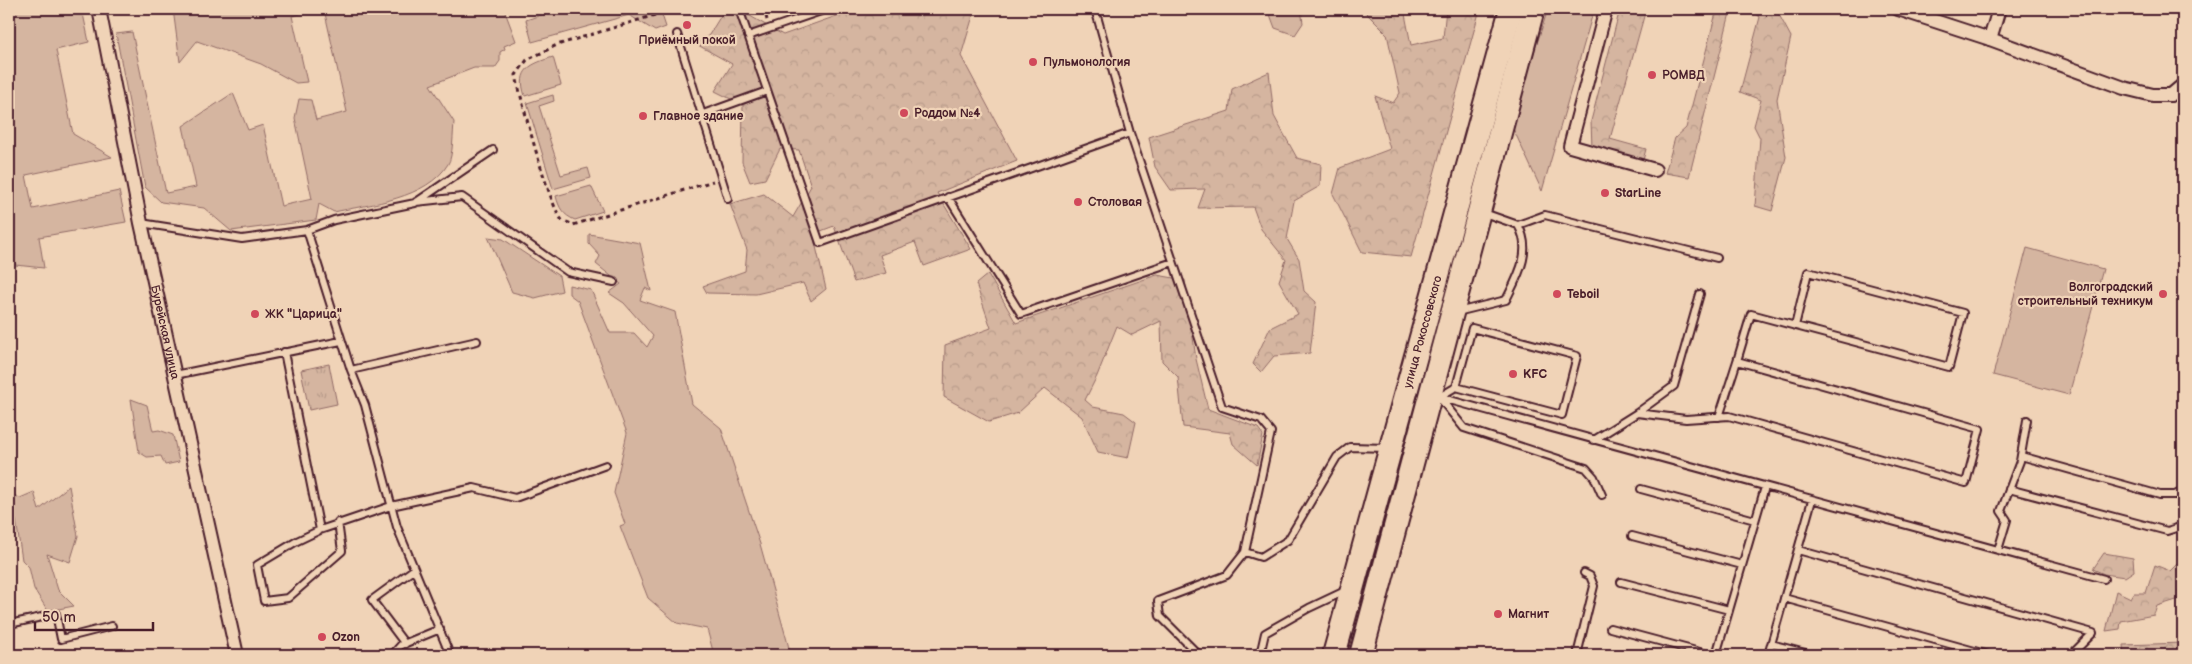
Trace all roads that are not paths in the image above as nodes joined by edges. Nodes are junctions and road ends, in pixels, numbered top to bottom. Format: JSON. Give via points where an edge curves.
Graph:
{"nodes":[{"id":1,"x":99,"y":9,"type":"edge"},
{"id":2,"x":739,"y":9,"type":"edge"},
{"id":3,"x":827,"y":9,"type":"edge"},
{"id":4,"x":1095,"y":9,"type":"edge"},
{"id":5,"x":1511,"y":9,"type":"edge"},
{"id":6,"x":1533,"y":9,"type":"edge"},
{"id":7,"x":1606,"y":9,"type":"edge"},
{"id":8,"x":1898,"y":9,"type":"edge"},
{"id":9,"x":1999,"y":9,"type":"edge"},
{"id":10,"x":677,"y":34,"type":"dead end"},
{"id":11,"x":748,"y":36,"type":"junction"},
{"id":12,"x":1990,"y":39,"type":"junction"},
{"id":13,"x":2183,"y":85,"type":"edge"},
{"id":14,"x":767,"y":91,"type":"junction"},
{"id":15,"x":703,"y":114,"type":"junction"},
{"id":16,"x":1130,"y":133,"type":"junction"},
{"id":17,"x":493,"y":150,"type":"dead end"},
{"id":18,"x":1655,"y":170,"type":"dead end"},
{"id":19,"x":948,"y":197,"type":"junction"},
{"id":20,"x":728,"y":199,"type":"dead end"},
{"id":21,"x":415,"y":203,"type":"junction"},
{"id":22,"x":1480,"y":212,"type":"junction"},
{"id":23,"x":141,"y":223,"type":"junction"},
{"id":24,"x":1518,"y":225,"type":"junction"},
{"id":25,"x":307,"y":230,"type":"junction"},
{"id":26,"x":1717,"y":258,"type":"dead end"},
{"id":27,"x":1173,"y":262,"type":"junction"},
{"id":28,"x":614,"y":282,"type":"dead end"},
{"id":29,"x":1700,"y":294,"type":"dead end"},
{"id":30,"x":1453,"y":313,"type":"junction"},
{"id":31,"x":1795,"y":326,"type":"junction"},
{"id":32,"x":341,"y":341,"type":"junction"},
{"id":33,"x":477,"y":341,"type":"dead end"},
{"id":34,"x":284,"y":352,"type":"junction"},
{"id":35,"x":1737,"y":361,"type":"junction"},
{"id":36,"x":351,"y":370,"type":"junction"},
{"id":37,"x":175,"y":375,"type":"junction"},
{"id":38,"x":1456,"y":387,"type":"junction"},
{"id":39,"x":1435,"y":396,"type":"junction"},
{"id":40,"x":1637,"y":413,"type":"junction"},
{"id":41,"x":1719,"y":417,"type":"junction"},
{"id":42,"x":2027,"y":420,"type":"dead end"},
{"id":43,"x":1594,"y":440,"type":"junction"},
{"id":44,"x":1391,"y":449,"type":"junction"},
{"id":45,"x":2021,"y":456,"type":"junction"},
{"id":46,"x":606,"y":465,"type":"dead end"},
{"id":47,"x":1765,"y":487,"type":"junction"},
{"id":48,"x":1641,"y":489,"type":"dead end"},
{"id":49,"x":2009,"y":490,"type":"junction"},
{"id":50,"x":2183,"y":491,"type":"edge"},
{"id":51,"x":1602,"y":495,"type":"dead end"},
{"id":52,"x":1812,"y":500,"type":"junction"},
{"id":53,"x":391,"y":506,"type":"junction"},
{"id":54,"x":1755,"y":520,"type":"junction"},
{"id":55,"x":338,"y":522,"type":"junction"},
{"id":56,"x":2183,"y":526,"type":"edge"},
{"id":57,"x":320,"y":530,"type":"junction"},
{"id":58,"x":1632,"y":536,"type":"dead end"},
{"id":59,"x":1798,"y":550,"type":"junction"},
{"id":60,"x":1998,"y":550,"type":"junction"},
{"id":61,"x":1245,"y":552,"type":"junction"},
{"id":62,"x":1742,"y":565,"type":"junction"},
{"id":63,"x":414,"y":570,"type":"junction"},
{"id":64,"x":1584,"y":573,"type":"dead end"},
{"id":65,"x":2104,"y":579,"type":"dead end"},
{"id":66,"x":1621,"y":582,"type":"dead end"},
{"id":67,"x":1353,"y":587,"type":"junction"},
{"id":68,"x":1784,"y":598,"type":"junction"},
{"id":69,"x":1730,"y":610,"type":"junction"},
{"id":70,"x":9,"y":624,"type":"edge"},
{"id":71,"x":112,"y":626,"type":"dead end"},
{"id":72,"x":1610,"y":628,"type":"dead end"},
{"id":73,"x":440,"y":629,"type":"junction"},
{"id":74,"x":405,"y":644,"type":"junction"},
{"id":75,"x":1771,"y":644,"type":"junction"},
{"id":76,"x":237,"y":655,"type":"edge"},
{"id":77,"x":392,"y":655,"type":"edge"},
{"id":78,"x":450,"y":655,"type":"edge"},
{"id":79,"x":1199,"y":655,"type":"edge"},
{"id":80,"x":1260,"y":655,"type":"edge"},
{"id":81,"x":1334,"y":655,"type":"edge"},
{"id":82,"x":1361,"y":655,"type":"edge"},
{"id":83,"x":1576,"y":655,"type":"edge"},
{"id":84,"x":1711,"y":655,"type":"edge"},
{"id":85,"x":1716,"y":655,"type":"edge"},
{"id":86,"x":1768,"y":655,"type":"edge"},
{"id":87,"x":1812,"y":655,"type":"edge"},
{"id":88,"x":1989,"y":655,"type":"edge"},
{"id":89,"x":2071,"y":655,"type":"edge"}],
"edges":[{"from":1,"to":23,"type":"street","name":"Бурейская улица"},
{"from":2,"to":11,"type":"lane"},
{"from":3,"to":11,"type":"lane"},
{"from":4,"to":16,"type":"lane"},
{"from":5,"to":44,"type":"highway","name":"улица Рокоссовского"},
{"from":6,"to":22,"type":"highway","name":"улица Рокоссовского"},
{"from":7,"to":18,"type":"street","via":[[1570,146]]},
{"from":8,"to":12,"type":"street"},
{"from":9,"to":12,"type":"street"},
{"from":10,"to":15,"type":"lane"},
{"from":11,"to":14,"type":"lane"},
{"from":12,"to":13,"type":"street","via":[[2124,88],[2153,95],[2171,95]]},
{"from":14,"to":15,"type":"lane"},
{"from":14,"to":19,"type":"lane","via":[[820,243]]},
{"from":15,"to":20,"type":"lane"},
{"from":16,"to":19,"type":"lane"},
{"from":16,"to":27,"type":"lane"},
{"from":17,"to":21,"type":"lane"},
{"from":19,"to":27,"type":"lane","via":[[1020,314]]},
{"from":21,"to":25,"type":"lane","via":[[334,220]]},
{"from":21,"to":28,"type":"lane","via":[[462,197],[568,272]]},
{"from":22,"to":24,"type":"lane"},
{"from":22,"to":30,"type":"highway","name":"улица Рокоссовского"},
{"from":23,"to":25,"type":"lane","via":[[242,239]]},
{"from":23,"to":37,"type":"street","name":"Бурейская улица"},
{"from":24,"to":26,"type":"lane","via":[[1545,215]]},
{"from":24,"to":30,"type":"lane","via":[[1526,244],[1520,272],[1506,300]]},
{"from":25,"to":32,"type":"lane"},
{"from":27,"to":61,"type":"lane","via":[[1222,407],[1261,420],[1271,432]]},
{"from":29,"to":40,"type":"lane","via":[[1674,386]]},
{"from":30,"to":39,"type":"highway","name":"улица Рокоссовского"},
{"from":31,"to":31,"type":"lane","via":[[1949,367],[1963,313],[1808,272]]},
{"from":31,"to":35,"type":"lane","via":[[1751,314]]},
{"from":32,"to":34,"type":"lane"},
{"from":32,"to":36,"type":"lane"},
{"from":33,"to":36,"type":"lane"},
{"from":34,"to":37,"type":"lane"},
{"from":34,"to":57,"type":"lane"},
{"from":35,"to":41,"type":"lane"},
{"from":35,"to":41,"type":"lane","via":[[1980,429],[1966,482],[1729,416]]},
{"from":36,"to":53,"type":"lane","via":[[365,405]]},
{"from":37,"to":76,"type":"street","name":"Бурейская улица"},
{"from":38,"to":38,"type":"lane","via":[[1562,415],[1578,356],[1472,328]]},
{"from":38,"to":39,"type":"lane"},
{"from":39,"to":43,"type":"lane"},
{"from":39,"to":51,"type":"lane","via":[[1464,428],[1586,468]]},
{"from":39,"to":82,"type":"highway","name":"улица Рокоссовского"},
{"from":40,"to":41,"type":"lane","via":[[1686,419]]},
{"from":40,"to":43,"type":"lane"},
{"from":42,"to":45,"type":"lane"},
{"from":43,"to":47,"type":"lane"},
{"from":44,"to":61,"type":"lane","via":[[1350,447],[1337,457],[1288,540],[1261,557]]},
{"from":44,"to":67,"type":"highway","name":"улица Рокоссовского"},
{"from":45,"to":49,"type":"lane"},
{"from":45,"to":50,"type":"lane","via":[[2160,495],[2175,495]]},
{"from":46,"to":53,"type":"lane","via":[[515,498],[474,488]]},
{"from":47,"to":52,"type":"lane"},
{"from":47,"to":54,"type":"lane"},
{"from":48,"to":54,"type":"lane"},
{"from":49,"to":56,"type":"lane","via":[[2168,531]]},
{"from":49,"to":60,"type":"lane","via":[[2001,511],[2006,520]]},
{"from":52,"to":59,"type":"lane"},
{"from":52,"to":60,"type":"lane"},
{"from":53,"to":55,"type":"lane"},
{"from":53,"to":63,"type":"lane"},
{"from":54,"to":62,"type":"lane"},
{"from":55,"to":57,"type":"lane"},
{"from":55,"to":57,"type":"lane","via":[[342,551],[288,598],[264,602],[257,565]]},
{"from":58,"to":62,"type":"lane"},
{"from":59,"to":68,"type":"lane"},
{"from":59,"to":89,"type":"lane","via":[[2093,633]]},
{"from":60,"to":65,"type":"lane"},
{"from":61,"to":79,"type":"lane","via":[[1226,575],[1158,601],[1160,616]]},
{"from":62,"to":69,"type":"lane"},
{"from":63,"to":73,"type":"lane"},
{"from":63,"to":74,"type":"lane","via":[[372,600]]},
{"from":64,"to":83,"type":"lane","via":[[1590,576],[1594,586]]},
{"from":66,"to":69,"type":"lane"},
{"from":67,"to":80,"type":"lane","via":[[1265,633]]},
{"from":67,"to":81,"type":"highway","name":"улица Рокоссовского"},
{"from":68,"to":75,"type":"lane"},
{"from":68,"to":88,"type":"lane"},
{"from":69,"to":85,"type":"lane"},
{"from":70,"to":71,"type":"lane","via":[[56,614],[61,639]]},
{"from":72,"to":84,"type":"lane"},
{"from":73,"to":74,"type":"lane"},
{"from":73,"to":78,"type":"lane"},
{"from":74,"to":77,"type":"lane"},
{"from":75,"to":86,"type":"lane"},
{"from":75,"to":87,"type":"lane"}]}
